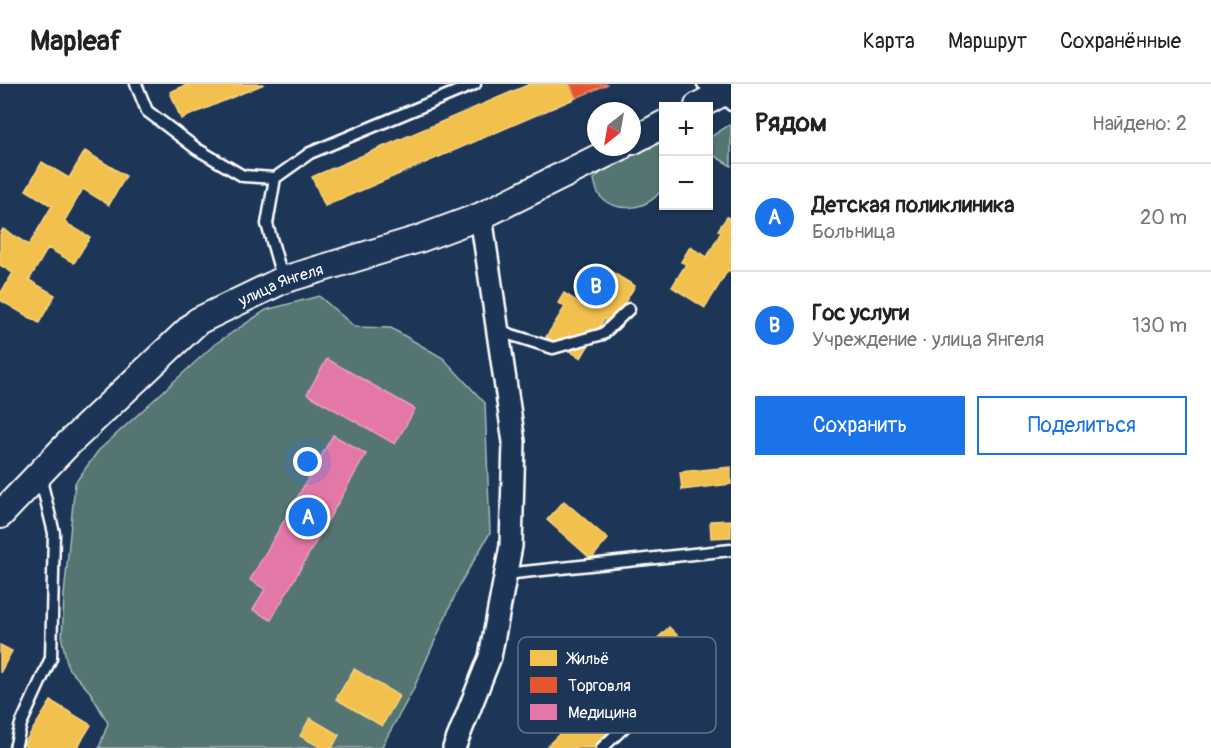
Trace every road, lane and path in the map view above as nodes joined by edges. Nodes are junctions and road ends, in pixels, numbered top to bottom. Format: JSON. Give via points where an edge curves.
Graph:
{"nodes":[{"id":1,"x":136,"y":84,"type":"edge"},
{"id":2,"x":476,"y":84,"type":"edge"},
{"id":3,"x":659,"y":126,"type":"edge"},
{"id":4,"x":641,"y":136,"type":"edge"},
{"id":5,"x":602,"y":156,"type":"edge"},
{"id":6,"x":275,"y":178,"type":"junction"},
{"id":7,"x":481,"y":216,"type":"junction"},
{"id":8,"x":283,"y":280,"type":"junction"},
{"id":9,"x":629,"y":309,"type":"dead end"},
{"id":10,"x":499,"y":331,"type":"junction"},
{"id":11,"x":40,"y":476,"type":"junction"},
{"id":12,"x":0,"y":515,"type":"edge"},
{"id":13,"x":731,"y":550,"type":"edge"},
{"id":14,"x":505,"y":574,"type":"junction"},
{"id":15,"x":618,"y":733,"type":"edge"},
{"id":16,"x":15,"y":748,"type":"edge"},
{"id":17,"x":454,"y":748,"type":"edge"},
{"id":18,"x":602,"y":748,"type":"edge"}],
"edges":[{"from":1,"to":6,"type":"lane","via":[[147,111],[197,149],[243,176]]},
{"from":2,"to":6,"type":"lane","via":[[310,153]]},
{"from":3,"to":4,"type":"street"},
{"from":5,"to":7,"type":"street","name":"улица Янгеля"},
{"from":6,"to":8,"type":"lane","via":[[267,224]]},
{"from":7,"to":8,"type":"street","name":"улица Янгеля"},
{"from":7,"to":10,"type":"street"},
{"from":8,"to":11,"type":"street","name":"улица Янгеля","via":[[198,321],[68,444]]},
{"from":9,"to":10,"type":"lane","via":[[603,334],[553,348]]},
{"from":10,"to":14,"type":"street","via":[[514,442],[511,546]]},
{"from":11,"to":12,"type":"street","name":"улица Янгеля"},
{"from":11,"to":16,"type":"lane","via":[[54,533],[51,658],[21,724]]},
{"from":13,"to":14,"type":"lane"},
{"from":14,"to":17,"type":"street","via":[[490,657]]},
{"from":15,"to":18,"type":"lane"}]}
